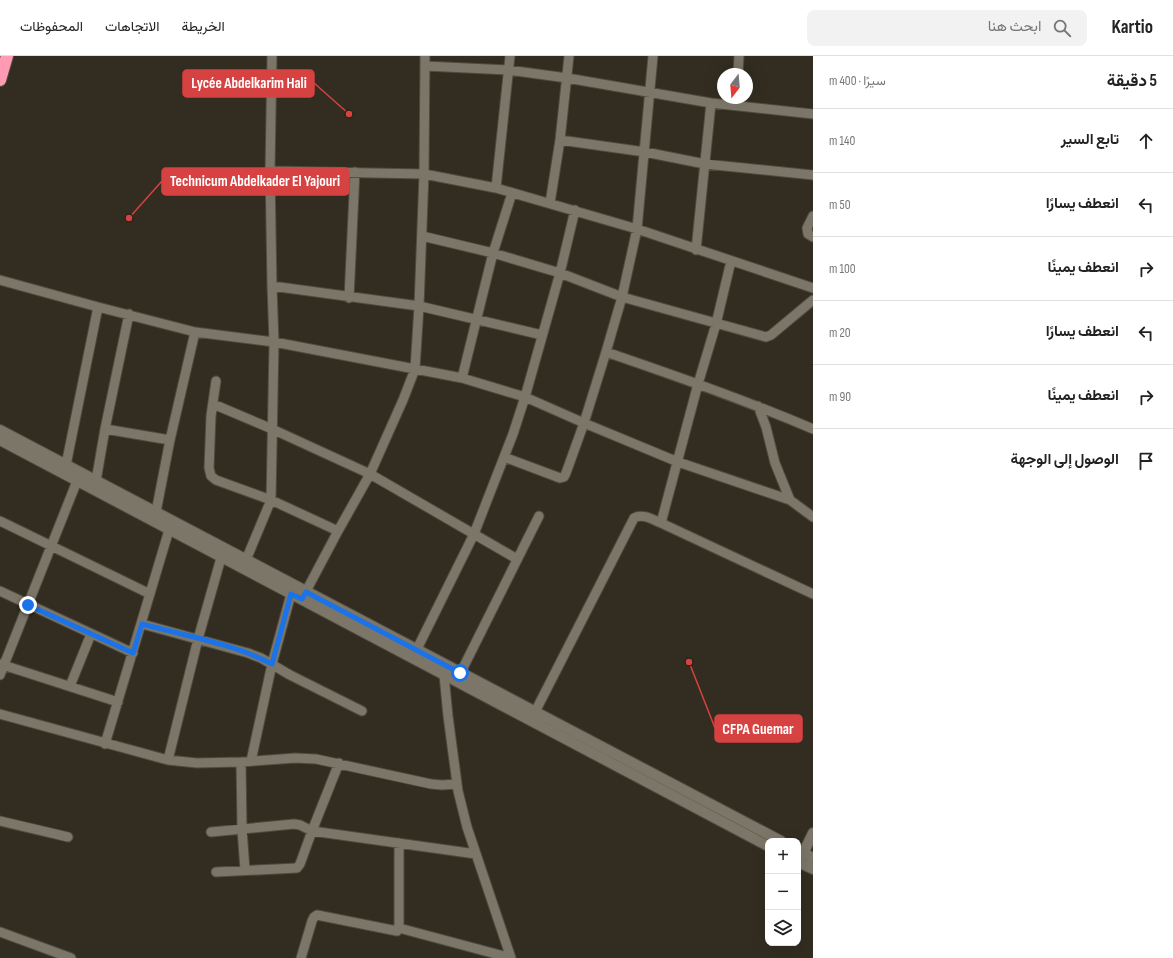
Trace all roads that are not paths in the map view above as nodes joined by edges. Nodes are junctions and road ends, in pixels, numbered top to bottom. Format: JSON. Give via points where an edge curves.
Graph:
{"nodes":[{"id":1,"x":7,"y":56,"type":"edge"},
{"id":2,"x":272,"y":56,"type":"edge"},
{"id":3,"x":425,"y":56,"type":"edge"},
{"id":4,"x":510,"y":56,"type":"edge"},
{"id":5,"x":569,"y":56,"type":"edge"},
{"id":6,"x":653,"y":56,"type":"edge"},
{"id":7,"x":739,"y":56,"type":"edge"},
{"id":8,"x":424,"y":66,"type":"junction"},
{"id":9,"x":738,"y":68,"type":"edge"},
{"id":10,"x":508,"y":70,"type":"junction"},
{"id":11,"x":567,"y":78,"type":"junction"},
{"id":12,"x":0,"y":80,"type":"edge"},
{"id":13,"x":649,"y":92,"type":"junction"},
{"id":14,"x":711,"y":103,"type":"junction"},
{"id":15,"x":717,"y":103,"type":"edge"},
{"id":16,"x":748,"y":104,"type":"edge"},
{"id":17,"x":813,"y":114,"type":"edge"},
{"id":18,"x":560,"y":140,"type":"junction"},
{"id":19,"x":644,"y":152,"type":"junction"},
{"id":20,"x":705,"y":164,"type":"junction"},
{"id":21,"x":270,"y":171,"type":"junction"},
{"id":22,"x":354,"y":172,"type":"junction"},
{"id":23,"x":424,"y":174,"type":"junction"},
{"id":24,"x":813,"y":175,"type":"edge"},
{"id":25,"x":496,"y":188,"type":"junction"},
{"id":26,"x":512,"y":193,"type":"junction"},
{"id":27,"x":550,"y":203,"type":"junction"},
{"id":28,"x":575,"y":210,"type":"junction"},
{"id":29,"x":813,"y":216,"type":"edge"},
{"id":30,"x":637,"y":229,"type":"junction"},
{"id":31,"x":422,"y":236,"type":"junction"},
{"id":32,"x":813,"y":237,"type":"edge"},
{"id":33,"x":696,"y":250,"type":"junction"},
{"id":34,"x":493,"y":253,"type":"junction"},
{"id":35,"x":731,"y":261,"type":"junction"},
{"id":36,"x":560,"y":273,"type":"junction"},
{"id":37,"x":0,"y":280,"type":"edge"},
{"id":38,"x":272,"y":286,"type":"junction"},
{"id":39,"x":813,"y":288,"type":"edge"},
{"id":40,"x":622,"y":297,"type":"junction"},
{"id":41,"x":349,"y":298,"type":"junction"},
{"id":42,"x":813,"y":300,"type":"edge"},
{"id":43,"x":419,"y":306,"type":"junction"},
{"id":44,"x":98,"y":307,"type":"junction"},
{"id":45,"x":129,"y":314,"type":"junction"},
{"id":46,"x":476,"y":320,"type":"junction"},
{"id":47,"x":716,"y":324,"type":"junction"},
{"id":48,"x":195,"y":332,"type":"junction"},
{"id":49,"x":542,"y":335,"type":"junction"},
{"id":50,"x":274,"y":342,"type":"junction"},
{"id":51,"x":606,"y":352,"type":"junction"},
{"id":52,"x":415,"y":369,"type":"junction"},
{"id":53,"x":462,"y":378,"type":"junction"},
{"id":54,"x":216,"y":381,"type":"dead end"},
{"id":55,"x":698,"y":384,"type":"junction"},
{"id":56,"x":525,"y":397,"type":"junction"},
{"id":57,"x":213,"y":404,"type":"junction"},
{"id":58,"x":758,"y":406,"type":"junction"},
{"id":59,"x":584,"y":423,"type":"junction"},
{"id":60,"x":105,"y":429,"type":"junction"},
{"id":61,"x":272,"y":429,"type":"junction"},
{"id":62,"x":813,"y":429,"type":"edge"},
{"id":63,"x":0,"y":430,"type":"edge"},
{"id":64,"x":0,"y":440,"type":"edge"},
{"id":65,"x":170,"y":440,"type":"junction"},
{"id":66,"x":504,"y":457,"type":"junction"},
{"id":67,"x":678,"y":462,"type":"junction"},
{"id":68,"x":66,"y":465,"type":"junction"},
{"id":69,"x":370,"y":474,"type":"junction"},
{"id":70,"x":77,"y":481,"type":"junction"},
{"id":71,"x":96,"y":481,"type":"junction"},
{"id":72,"x":271,"y":500,"type":"junction"},
{"id":73,"x":790,"y":500,"type":"junction"},
{"id":74,"x":156,"y":512,"type":"junction"},
{"id":75,"x":539,"y":516,"type":"dead end"},
{"id":76,"x":813,"y":517,"type":"edge"},
{"id":77,"x":0,"y":521,"type":"edge"},
{"id":78,"x":661,"y":523,"type":"junction"},
{"id":79,"x":169,"y":530,"type":"junction"},
{"id":80,"x":338,"y":531,"type":"junction"},
{"id":81,"x":474,"y":534,"type":"junction"},
{"id":82,"x":51,"y":546,"type":"junction"},
{"id":83,"x":221,"y":558,"type":"junction"},
{"id":84,"x":517,"y":559,"type":"junction"},
{"id":85,"x":246,"y":560,"type":"junction"},
{"id":86,"x":0,"y":591,"type":"edge"},
{"id":87,"x":150,"y":594,"type":"junction"},
{"id":88,"x":291,"y":594,"type":"junction"},
{"id":89,"x":813,"y":594,"type":"edge"},
{"id":90,"x":304,"y":596,"type":"junction"},
{"id":91,"x":28,"y":605,"type":"junction"},
{"id":92,"x":142,"y":624,"type":"junction"},
{"id":93,"x":91,"y":634,"type":"junction"},
{"id":94,"x":198,"y":639,"type":"junction"},
{"id":95,"x":133,"y":653,"type":"junction"},
{"id":96,"x":415,"y":654,"type":"junction"},
{"id":97,"x":272,"y":664,"type":"junction"},
{"id":98,"x":2,"y":665,"type":"edge"},
{"id":99,"x":0,"y":675,"type":"edge"},
{"id":100,"x":444,"y":675,"type":"junction"},
{"id":101,"x":458,"y":677,"type":"junction"},
{"id":102,"x":70,"y":686,"type":"junction"},
{"id":103,"x":118,"y":702,"type":"junction"},
{"id":104,"x":362,"y":711,"type":"dead end"},
{"id":105,"x":535,"y":712,"type":"junction"},
{"id":106,"x":0,"y":714,"type":"edge"},
{"id":107,"x":105,"y":744,"type":"junction"},
{"id":108,"x":168,"y":760,"type":"junction"},
{"id":109,"x":251,"y":761,"type":"junction"},
{"id":110,"x":241,"y":762,"type":"junction"},
{"id":111,"x":339,"y":763,"type":"junction"},
{"id":112,"x":457,"y":784,"type":"junction"},
{"id":113,"x":0,"y":821,"type":"edge"},
{"id":114,"x":242,"y":829,"type":"junction"},
{"id":115,"x":312,"y":831,"type":"junction"},
{"id":116,"x":210,"y":832,"type":"dead end"},
{"id":117,"x":813,"y":833,"type":"edge"},
{"id":118,"x":68,"y":837,"type":"dead end"},
{"id":119,"x":775,"y":838,"type":"edge"},
{"id":120,"x":399,"y":844,"type":"junction"},
{"id":121,"x":765,"y":844,"type":"edge"},
{"id":122,"x":476,"y":854,"type":"junction"},
{"id":123,"x":801,"y":854,"type":"edge"},
{"id":124,"x":801,"y":857,"type":"edge"},
{"id":125,"x":813,"y":858,"type":"edge"},
{"id":126,"x":801,"y":859,"type":"edge"},
{"id":127,"x":245,"y":870,"type":"junction"},
{"id":128,"x":813,"y":870,"type":"edge"},
{"id":129,"x":216,"y":872,"type":"dead end"},
{"id":130,"x":399,"y":928,"type":"junction"},
{"id":131,"x":0,"y":932,"type":"edge"},
{"id":132,"x":71,"y":958,"type":"edge"},
{"id":133,"x":301,"y":958,"type":"edge"},
{"id":134,"x":511,"y":958,"type":"edge"}],
"edges":[{"from":1,"to":12,"type":"highway"},
{"from":2,"to":21,"type":"street"},
{"from":3,"to":8,"type":"street"},
{"from":4,"to":10,"type":"street"},
{"from":5,"to":11,"type":"street"},
{"from":6,"to":13,"type":"street"},
{"from":7,"to":9,"type":"street"},
{"from":8,"to":10,"type":"street"},
{"from":8,"to":23,"type":"street"},
{"from":10,"to":11,"type":"street"},
{"from":10,"to":25,"type":"street"},
{"from":11,"to":13,"type":"street"},
{"from":11,"to":18,"type":"street"},
{"from":13,"to":14,"type":"street"},
{"from":13,"to":19,"type":"street"},
{"from":14,"to":15,"type":"street"},
{"from":14,"to":20,"type":"street"},
{"from":16,"to":17,"type":"street"},
{"from":18,"to":19,"type":"street"},
{"from":18,"to":27,"type":"street"},
{"from":19,"to":20,"type":"street"},
{"from":19,"to":30,"type":"street"},
{"from":20,"to":24,"type":"street"},
{"from":20,"to":33,"type":"street"},
{"from":21,"to":22,"type":"street"},
{"from":21,"to":38,"type":"street"},
{"from":22,"to":23,"type":"street"},
{"from":22,"to":41,"type":"street"},
{"from":23,"to":25,"type":"street"},
{"from":23,"to":31,"type":"street"},
{"from":25,"to":26,"type":"street"},
{"from":26,"to":27,"type":"street"},
{"from":26,"to":34,"type":"street"},
{"from":27,"to":28,"type":"street"},
{"from":28,"to":30,"type":"street"},
{"from":28,"to":36,"type":"street"},
{"from":29,"to":32,"type":"street","via":[[807,228],[808,234]]},
{"from":30,"to":33,"type":"street"},
{"from":30,"to":40,"type":"street"},
{"from":31,"to":34,"type":"street"},
{"from":31,"to":43,"type":"street"},
{"from":33,"to":35,"type":"street"},
{"from":34,"to":36,"type":"street"},
{"from":34,"to":46,"type":"street"},
{"from":35,"to":39,"type":"street"},
{"from":35,"to":47,"type":"street"},
{"from":36,"to":40,"type":"street"},
{"from":36,"to":49,"type":"street"},
{"from":37,"to":44,"type":"street"},
{"from":38,"to":41,"type":"street"},
{"from":38,"to":50,"type":"street"},
{"from":40,"to":47,"type":"street"},
{"from":40,"to":51,"type":"street"},
{"from":41,"to":43,"type":"street"},
{"from":42,"to":47,"type":"street","via":[[769,337]]},
{"from":43,"to":46,"type":"street"},
{"from":43,"to":52,"type":"street"},
{"from":44,"to":45,"type":"street"},
{"from":44,"to":68,"type":"street"},
{"from":45,"to":48,"type":"street"},
{"from":45,"to":60,"type":"street"},
{"from":46,"to":49,"type":"street"},
{"from":46,"to":53,"type":"street"},
{"from":47,"to":55,"type":"street"},
{"from":48,"to":50,"type":"street"},
{"from":48,"to":65,"type":"street"},
{"from":49,"to":56,"type":"street"},
{"from":50,"to":52,"type":"street"},
{"from":50,"to":61,"type":"street"},
{"from":51,"to":55,"type":"street"},
{"from":51,"to":59,"type":"street"},
{"from":52,"to":53,"type":"street"},
{"from":52,"to":69,"type":"street"},
{"from":53,"to":56,"type":"street"},
{"from":54,"to":57,"type":"street"},
{"from":55,"to":58,"type":"street"},
{"from":55,"to":67,"type":"street"},
{"from":56,"to":59,"type":"street"},
{"from":56,"to":66,"type":"street"},
{"from":57,"to":61,"type":"street"},
{"from":57,"to":72,"type":"street","via":[[209,468],[211,476]]},
{"from":58,"to":62,"type":"street"},
{"from":58,"to":73,"type":"street","via":[[775,463]]},
{"from":59,"to":66,"type":"street","via":[[564,477],[556,477]]},
{"from":59,"to":67,"type":"street"},
{"from":60,"to":65,"type":"street"},
{"from":60,"to":71,"type":"street"},
{"from":61,"to":69,"type":"street"},
{"from":61,"to":72,"type":"street"},
{"from":63,"to":68,"type":"street"},
{"from":64,"to":70,"type":"street"},
{"from":65,"to":74,"type":"street"},
{"from":66,"to":81,"type":"street"},
{"from":67,"to":73,"type":"street"},
{"from":67,"to":78,"type":"street"},
{"from":68,"to":71,"type":"street"},
{"from":69,"to":80,"type":"street"},
{"from":69,"to":81,"type":"street"},
{"from":70,"to":79,"type":"street"},
{"from":70,"to":82,"type":"street"},
{"from":71,"to":74,"type":"street"},
{"from":72,"to":80,"type":"street"},
{"from":72,"to":85,"type":"street"},
{"from":73,"to":76,"type":"street"},
{"from":74,"to":85,"type":"street"},
{"from":75,"to":84,"type":"street"},
{"from":77,"to":82,"type":"street"},
{"from":78,"to":89,"type":"street"},
{"from":78,"to":105,"type":"street","via":[[642,516],[634,518]]},
{"from":79,"to":83,"type":"street"},
{"from":79,"to":87,"type":"street"},
{"from":80,"to":90,"type":"street"},
{"from":81,"to":84,"type":"street"},
{"from":81,"to":96,"type":"street"},
{"from":82,"to":87,"type":"street"},
{"from":82,"to":91,"type":"street"},
{"from":83,"to":88,"type":"street"},
{"from":83,"to":94,"type":"street"},
{"from":84,"to":101,"type":"street"},
{"from":85,"to":90,"type":"street"},
{"from":86,"to":91,"type":"street"},
{"from":87,"to":92,"type":"street"},
{"from":88,"to":90,"type":"street"},
{"from":88,"to":97,"type":"street"},
{"from":90,"to":96,"type":"street"},
{"from":91,"to":93,"type":"street"},
{"from":91,"to":98,"type":"street"},
{"from":92,"to":94,"type":"street"},
{"from":92,"to":95,"type":"street"},
{"from":93,"to":95,"type":"street"},
{"from":93,"to":102,"type":"street"},
{"from":94,"to":97,"type":"street","via":[[248,653]]},
{"from":94,"to":108,"type":"street"},
{"from":95,"to":103,"type":"street"},
{"from":96,"to":100,"type":"street"},
{"from":96,"to":101,"type":"street"},
{"from":97,"to":104,"type":"street"},
{"from":97,"to":109,"type":"street"},
{"from":98,"to":99,"type":"street"},
{"from":98,"to":102,"type":"street"},
{"from":100,"to":101,"type":"street"},
{"from":100,"to":112,"type":"street"},
{"from":101,"to":105,"type":"street"},
{"from":101,"to":121,"type":"street"},
{"from":102,"to":103,"type":"street"},
{"from":103,"to":107,"type":"street"},
{"from":105,"to":119,"type":"street"},
{"from":106,"to":107,"type":"street"},
{"from":107,"to":108,"type":"street"},
{"from":108,"to":110,"type":"street","via":[[197,763]]},
{"from":109,"to":110,"type":"street"},
{"from":109,"to":111,"type":"street","via":[[306,758]]},
{"from":110,"to":114,"type":"street"},
{"from":111,"to":112,"type":"street","via":[[431,784]]},
{"from":111,"to":115,"type":"street"},
{"from":112,"to":122,"type":"street"},
{"from":113,"to":118,"type":"street"},
{"from":114,"to":115,"type":"street","via":[[294,824]]},
{"from":114,"to":116,"type":"street"},
{"from":114,"to":127,"type":"street"},
{"from":115,"to":120,"type":"street"},
{"from":115,"to":127,"type":"street","via":[[297,868]]},
{"from":117,"to":123,"type":"street"},
{"from":120,"to":122,"type":"street"},
{"from":120,"to":130,"type":"street"},
{"from":122,"to":134,"type":"street"},
{"from":124,"to":125,"type":"street"},
{"from":126,"to":128,"type":"street"},
{"from":127,"to":129,"type":"street"},
{"from":130,"to":133,"type":"street","via":[[394,931],[316,915]]},
{"from":130,"to":134,"type":"street"},
{"from":131,"to":132,"type":"street"}]}
